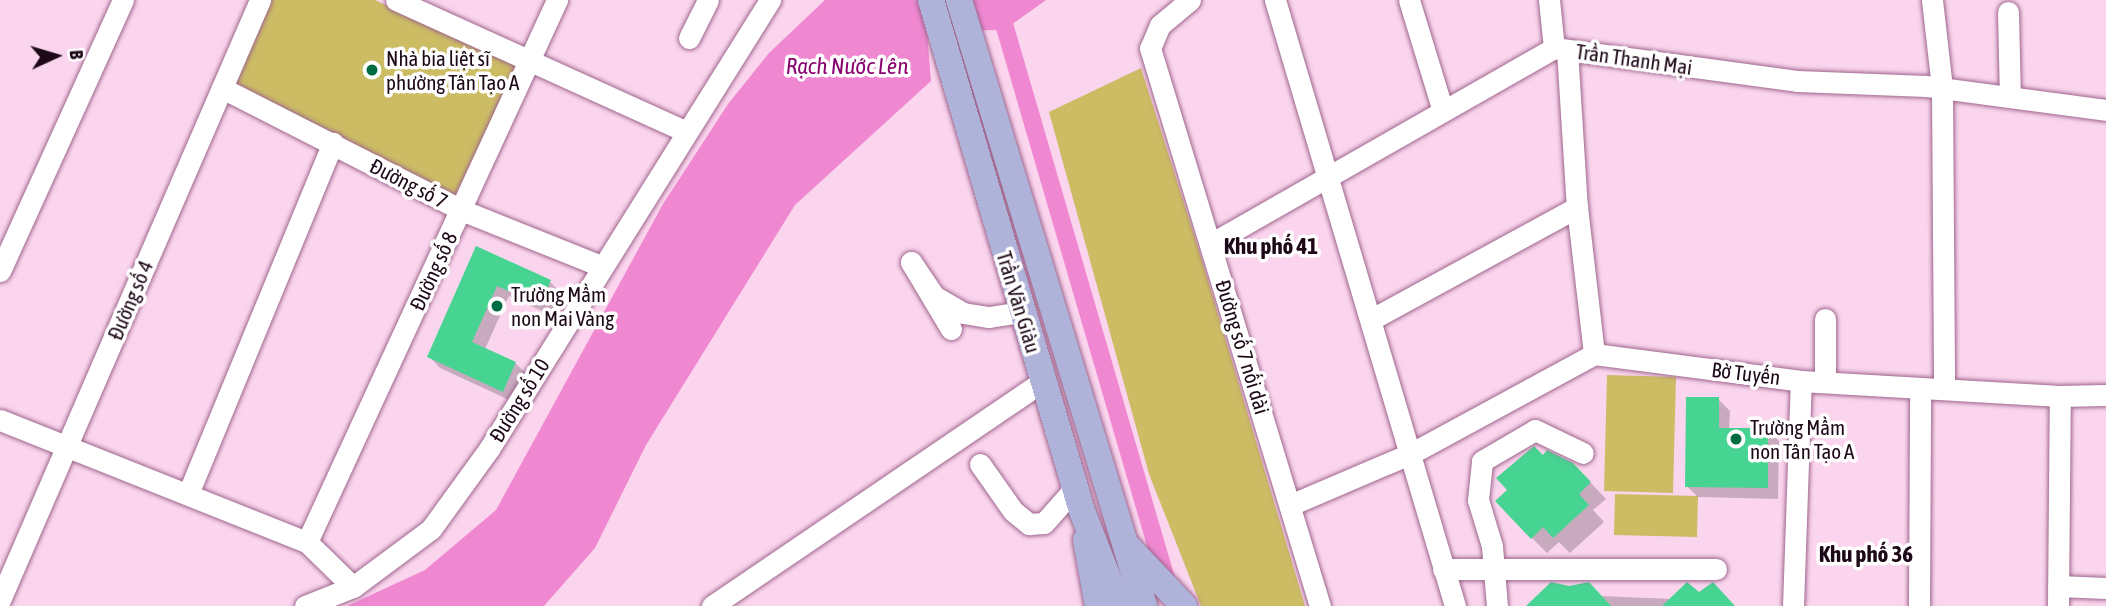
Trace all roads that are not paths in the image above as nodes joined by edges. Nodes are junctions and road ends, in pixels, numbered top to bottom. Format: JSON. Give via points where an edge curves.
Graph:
{"nodes":[{"id":1,"x":123,"y":0,"type":"edge"},
{"id":2,"x":260,"y":0,"type":"edge"},
{"id":3,"x":557,"y":0,"type":"edge"},
{"id":4,"x":708,"y":0,"type":"edge"},
{"id":5,"x":931,"y":0,"type":"edge"},
{"id":6,"x":959,"y":0,"type":"edge"},
{"id":7,"x":1191,"y":0,"type":"edge"},
{"id":8,"x":1275,"y":0,"type":"edge"},
{"id":9,"x":1409,"y":0,"type":"edge"},
{"id":10,"x":1549,"y":0,"type":"edge"},
{"id":11,"x":1932,"y":0,"type":"edge"},
{"id":12,"x":398,"y":1,"type":"edge"},
{"id":13,"x":762,"y":3,"type":"edge"},
{"id":14,"x":2008,"y":12,"type":"dead end"},
{"id":15,"x":689,"y":38,"type":"dead end"},
{"id":16,"x":1561,"y":49,"type":"junction"},
{"id":17,"x":530,"y":61,"type":"junction"},
{"id":18,"x":222,"y":88,"type":"junction"},
{"id":19,"x":1942,"y":88,"type":"junction"},
{"id":20,"x":2010,"y":97,"type":"junction"},
{"id":21,"x":2106,"y":110,"type":"edge"},
{"id":22,"x":1443,"y":111,"type":"junction"},
{"id":23,"x":685,"y":131,"type":"junction"},
{"id":24,"x":333,"y":144,"type":"junction"},
{"id":25,"x":1328,"y":177,"type":"junction"},
{"id":26,"x":1577,"y":207,"type":"junction"},
{"id":27,"x":461,"y":210,"type":"junction"},
{"id":28,"x":1212,"y":243,"type":"junction"},
{"id":29,"x":601,"y":267,"type":"junction"},
{"id":30,"x":0,"y":271,"type":"edge"},
{"id":31,"x":1023,"y":313,"type":"junction"},
{"id":32,"x":1372,"y":319,"type":"junction"},
{"id":33,"x":1825,"y":319,"type":"dead end"},
{"id":34,"x":951,"y":329,"type":"dead end"},
{"id":35,"x":1594,"y":354,"type":"junction"},
{"id":36,"x":1801,"y":380,"type":"junction"},
{"id":37,"x":1043,"y":381,"type":"junction"},
{"id":38,"x":1825,"y":382,"type":"junction"},
{"id":39,"x":1944,"y":388,"type":"junction"},
{"id":40,"x":1920,"y":390,"type":"junction"},
{"id":41,"x":2106,"y":395,"type":"edge"},
{"id":42,"x":2060,"y":396,"type":"junction"},
{"id":43,"x":0,"y":421,"type":"edge"},
{"id":44,"x":66,"y":446,"type":"junction"},
{"id":45,"x":1412,"y":453,"type":"junction"},
{"id":46,"x":1583,"y":453,"type":"dead end"},
{"id":47,"x":979,"y":464,"type":"dead end"},
{"id":48,"x":188,"y":494,"type":"junction"},
{"id":49,"x":1079,"y":499,"type":"junction"},
{"id":50,"x":1290,"y":505,"type":"junction"},
{"id":51,"x":307,"y":542,"type":"junction"},
{"id":52,"x":1125,"y":543,"type":"junction"},
{"id":53,"x":1443,"y":569,"type":"junction"},
{"id":54,"x":1494,"y":569,"type":"junction"},
{"id":55,"x":1716,"y":569,"type":"dead end"},
{"id":56,"x":353,"y":587,"type":"junction"},
{"id":57,"x":2106,"y":587,"type":"edge"},
{"id":58,"x":2058,"y":596,"type":"edge"},
{"id":59,"x":0,"y":600,"type":"edge"},
{"id":60,"x":305,"y":606,"type":"edge"},
{"id":61,"x":712,"y":606,"type":"edge"},
{"id":62,"x":1098,"y":606,"type":"edge"},
{"id":63,"x":1119,"y":606,"type":"edge"},
{"id":64,"x":1144,"y":606,"type":"edge"},
{"id":65,"x":1184,"y":606,"type":"edge"},
{"id":66,"x":1320,"y":606,"type":"edge"},
{"id":67,"x":1455,"y":606,"type":"edge"},
{"id":68,"x":1497,"y":606,"type":"edge"},
{"id":69,"x":1793,"y":606,"type":"edge"},
{"id":70,"x":1919,"y":606,"type":"edge"}],
"edges":[{"from":1,"to":30,"type":"street"},
{"from":2,"to":18,"type":"street","name":"Đường số 4"},
{"from":3,"to":17,"type":"street","name":"Đường số 8"},
{"from":4,"to":15,"type":"street"},
{"from":5,"to":31,"type":"main road","name":"Trần Văn Giàu"},
{"from":6,"to":52,"type":"main road","name":"Trần Văn Giàu"},
{"from":7,"to":28,"type":"street","name":"Đường số 7 nối dài","via":[[1160,25],[1150,48]]},
{"from":8,"to":25,"type":"street"},
{"from":9,"to":22,"type":"street"},
{"from":10,"to":16,"type":"street"},
{"from":11,"to":19,"type":"street"},
{"from":12,"to":17,"type":"street"},
{"from":13,"to":23,"type":"street","name":"Đường số 10"},
{"from":14,"to":20,"type":"street"},
{"from":16,"to":19,"type":"street","name":"Trần Thanh Mại","via":[[1797,80]]},
{"from":16,"to":22,"type":"street","name":"Trần Thanh Mại"},
{"from":16,"to":26,"type":"street"},
{"from":17,"to":23,"type":"street"},
{"from":17,"to":27,"type":"street","name":"Đường số 8"},
{"from":18,"to":24,"type":"street","name":"Đường số 7"},
{"from":18,"to":44,"type":"street","name":"Đường số 4"},
{"from":19,"to":20,"type":"street","name":"Trần Thanh Mại"},
{"from":19,"to":39,"type":"street"},
{"from":20,"to":21,"type":"street","name":"Trần Thanh Mại"},
{"from":22,"to":25,"type":"street","name":"Trần Thanh Mại"},
{"from":23,"to":29,"type":"street","name":"Đường số 10"},
{"from":24,"to":27,"type":"street","name":"Đường số 7"},
{"from":24,"to":48,"type":"street"},
{"from":25,"to":28,"type":"street","name":"Trần Thanh Mại"},
{"from":25,"to":32,"type":"street"},
{"from":26,"to":32,"type":"street"},
{"from":26,"to":35,"type":"street"},
{"from":27,"to":29,"type":"street","name":"Đường số 7"},
{"from":27,"to":51,"type":"street","name":"Đường số 8"},
{"from":28,"to":50,"type":"street","name":"Đường số 7 nối dài"},
{"from":29,"to":56,"type":"street","name":"Đường số 10","via":[[489,449],[431,529]]},
{"from":31,"to":34,"type":"street","via":[[989,317],[963,313],[934,296],[911,262]]},
{"from":31,"to":37,"type":"main road","name":"Trần Văn Giàu"},
{"from":32,"to":45,"type":"street"},
{"from":33,"to":38,"type":"street"},
{"from":35,"to":36,"type":"street","name":"Bờ Tuyến"},
{"from":35,"to":45,"type":"street"},
{"from":36,"to":38,"type":"street","name":"Bờ Tuyến"},
{"from":36,"to":69,"type":"street"},
{"from":37,"to":49,"type":"main road","name":"Trần Văn Giàu"},
{"from":37,"to":61,"type":"street"},
{"from":38,"to":40,"type":"street","name":"Bờ Tuyến"},
{"from":39,"to":40,"type":"street","name":"Bờ Tuyến"},
{"from":39,"to":42,"type":"street","name":"Bờ Tuyến"},
{"from":40,"to":70,"type":"street"},
{"from":41,"to":42,"type":"street","name":"Bờ Tuyến"},
{"from":42,"to":58,"type":"street"},
{"from":43,"to":44,"type":"street"},
{"from":44,"to":48,"type":"street"},
{"from":44,"to":59,"type":"street","name":"Đường số 4"},
{"from":45,"to":50,"type":"street"},
{"from":45,"to":53,"type":"street"},
{"from":46,"to":54,"type":"street","via":[[1535,430],[1482,461],[1478,500]]},
{"from":47,"to":49,"type":"street","via":[[1013,511],[1029,524],[1044,523]]},
{"from":48,"to":51,"type":"street"},
{"from":49,"to":62,"type":"main road","name":"Trần Văn Giàu"},
{"from":49,"to":63,"type":"main road","name":"Trần Văn Giàu"},
{"from":50,"to":66,"type":"street","name":"Đường số 7 nối dài"},
{"from":51,"to":56,"type":"street"},
{"from":52,"to":64,"type":"main road","name":"Trần Văn Giàu"},
{"from":52,"to":65,"type":"main road"},
{"from":53,"to":54,"type":"street"},
{"from":53,"to":67,"type":"street"},
{"from":54,"to":55,"type":"street"},
{"from":54,"to":68,"type":"street"},
{"from":56,"to":60,"type":"street","name":"Đường số 10"},
{"from":57,"to":58,"type":"street"}]}
